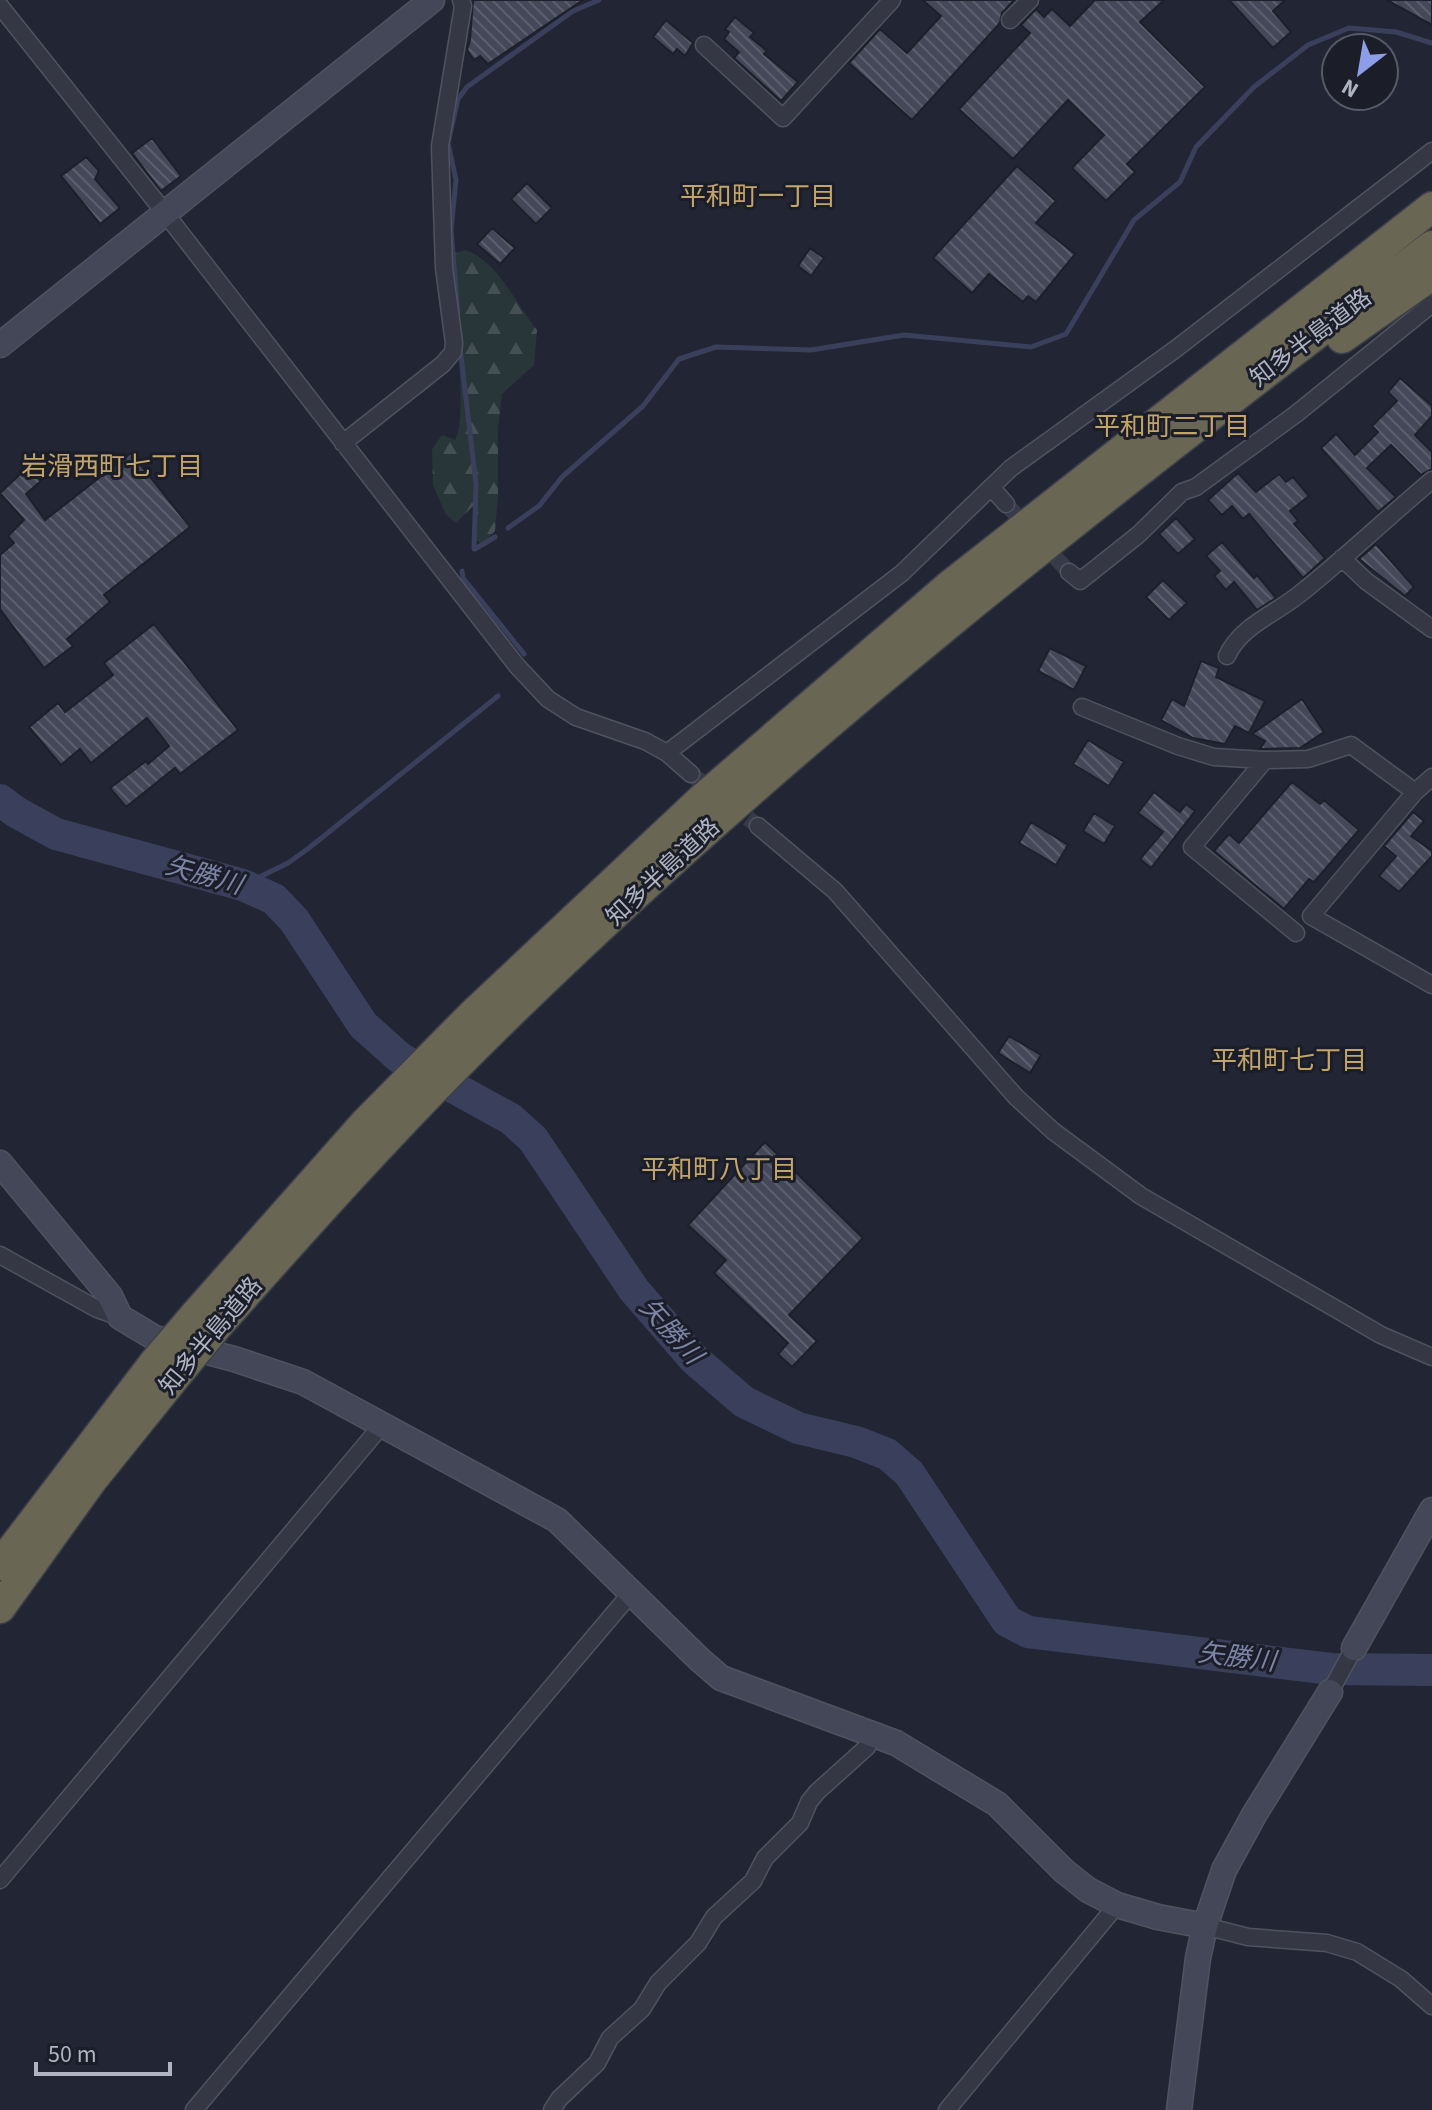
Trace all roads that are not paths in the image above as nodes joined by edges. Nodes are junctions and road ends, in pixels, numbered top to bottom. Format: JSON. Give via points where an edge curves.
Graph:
{"nodes":[{"id":1,"x":432,"y":0,"type":"edge"},
{"id":2,"x":461,"y":0,"type":"edge"},
{"id":3,"x":892,"y":0,"type":"edge"},
{"id":4,"x":1030,"y":0,"type":"edge"},
{"id":5,"x":0,"y":6,"type":"edge"},
{"id":6,"x":1010,"y":20,"type":"dead end"},
{"id":7,"x":704,"y":45,"type":"dead end"},
{"id":8,"x":1432,"y":151,"type":"edge"},
{"id":9,"x":1432,"y":188,"type":"edge"},
{"id":10,"x":1432,"y":207,"type":"edge"},
{"id":11,"x":165,"y":213,"type":"junction"},
{"id":12,"x":1432,"y":246,"type":"edge"},
{"id":13,"x":1432,"y":275,"type":"edge"},
{"id":14,"x":1432,"y":304,"type":"edge"},
{"id":15,"x":0,"y":345,"type":"edge"},
{"id":16,"x":1219,"y":407,"type":"junction"},
{"id":17,"x":343,"y":443,"type":"junction"},
{"id":18,"x":1432,"y":480,"type":"edge"},
{"id":19,"x":991,"y":487,"type":"junction"},
{"id":20,"x":1006,"y":504,"type":"tunnel mouth"},
{"id":21,"x":1342,"y":558,"type":"junction"},
{"id":22,"x":1069,"y":572,"type":"dead end"},
{"id":23,"x":949,"y":586,"type":"junction"},
{"id":24,"x":1432,"y":629,"type":"edge"},
{"id":25,"x":1227,"y":656,"type":"dead end"},
{"id":26,"x":1082,"y":707,"type":"dead end"},
{"id":27,"x":667,"y":753,"type":"junction"},
{"id":28,"x":1265,"y":760,"type":"junction"},
{"id":29,"x":691,"y":774,"type":"tunnel mouth"},
{"id":30,"x":1432,"y":777,"type":"edge"},
{"id":31,"x":1415,"y":792,"type":"junction"},
{"id":32,"x":758,"y":826,"type":"tunnel mouth"},
{"id":33,"x":1296,"y":933,"type":"dead end"},
{"id":34,"x":1432,"y":985,"type":"edge"},
{"id":35,"x":482,"y":1022,"type":"junction"},
{"id":36,"x":0,"y":1163,"type":"edge"},
{"id":37,"x":0,"y":1255,"type":"edge"},
{"id":38,"x":120,"y":1317,"type":"junction"},
{"id":39,"x":1432,"y":1357,"type":"edge"},
{"id":40,"x":165,"y":1370,"type":"junction"},
{"id":41,"x":382,"y":1425,"type":"junction"},
{"id":42,"x":1432,"y":1510,"type":"edge"},
{"id":43,"x":0,"y":1565,"type":"edge"},
{"id":44,"x":632,"y":1592,"type":"junction"},
{"id":45,"x":0,"y":1608,"type":"edge"},
{"id":46,"x":1354,"y":1648,"type":"joint"},
{"id":47,"x":1330,"y":1692,"type":"joint"},
{"id":48,"x":873,"y":1732,"type":"junction"},
{"id":49,"x":0,"y":1880,"type":"edge"},
{"id":50,"x":1117,"y":1905,"type":"junction"},
{"id":51,"x":1205,"y":1926,"type":"junction"},
{"id":52,"x":1432,"y":2006,"type":"edge"},
{"id":53,"x":194,"y":2110,"type":"edge"},
{"id":54,"x":552,"y":2110,"type":"edge"},
{"id":55,"x":947,"y":2110,"type":"edge"},
{"id":56,"x":1179,"y":2110,"type":"edge"}],
"edges":[{"from":1,"to":11,"type":"street"},
{"from":2,"to":17,"type":"street","via":[[440,146],[440,224],[453,352]]},
{"from":3,"to":7,"type":"street","via":[[783,118]]},
{"from":4,"to":6,"type":"street"},
{"from":5,"to":11,"type":"street"},
{"from":8,"to":19,"type":"street"},
{"from":9,"to":23,"type":"highway","via":[[957,561]]},
{"from":10,"to":23,"type":"highway","name":"知多半島道路"},
{"from":11,"to":15,"type":"street"},
{"from":11,"to":17,"type":"street"},
{"from":12,"to":16,"type":"highway","name":"知多半島道路"},
{"from":13,"to":16,"type":"highway","via":[[1253,402]]},
{"from":14,"to":22,"type":"street","via":[[1296,414],[1182,492],[1080,581]]},
{"from":16,"to":35,"type":"highway","name":"知多半島道路","via":[[851,704]]},
{"from":17,"to":27,"type":"street","via":[[548,699],[576,717]]},
{"from":18,"to":21,"type":"street"},
{"from":19,"to":20,"type":"street"},
{"from":19,"to":27,"type":"street","via":[[902,573]]},
{"from":21,"to":24,"type":"street"},
{"from":21,"to":25,"type":"street","via":[[1242,634]]},
{"from":23,"to":35,"type":"highway","name":"知多半島道路","via":[[703,798]]},
{"from":26,"to":28,"type":"street","via":[[1214,757]]},
{"from":27,"to":29,"type":"street"},
{"from":28,"to":31,"type":"street","via":[[1308,759],[1351,745]]},
{"from":28,"to":33,"type":"street","via":[[1192,847]]},
{"from":30,"to":31,"type":"street"},
{"from":31,"to":34,"type":"street","via":[[1311,916]]},
{"from":32,"to":39,"type":"street","via":[[835,891],[1053,1131],[1141,1196],[1381,1335]]},
{"from":35,"to":40,"type":"highway","name":"知多半島道路","bridge":true,"via":[[376,1130]]},
{"from":36,"to":38,"type":"street","via":[[110,1296]]},
{"from":37,"to":38,"type":"street"},
{"from":38,"to":41,"type":"street","via":[[155,1338],[303,1382]]},
{"from":40,"to":43,"type":"highway","name":"知多半島道路"},
{"from":40,"to":45,"type":"highway","name":"知多半島道路"},
{"from":41,"to":44,"type":"street","via":[[557,1520]]},
{"from":41,"to":49,"type":"street"},
{"from":42,"to":46,"type":"street"},
{"from":44,"to":48,"type":"street","via":[[721,1678]]},
{"from":44,"to":53,"type":"street"},
{"from":46,"to":47,"type":"street"},
{"from":47,"to":51,"type":"street","via":[[1224,1870]]},
{"from":48,"to":50,"type":"street","via":[[997,1804],[1064,1871]]},
{"from":48,"to":54,"type":"street","via":[[867,1747],[817,1792],[800,1823],[765,1858],[753,1881],[714,1917],[698,1943]]},
{"from":50,"to":51,"type":"street"},
{"from":50,"to":55,"type":"street"},
{"from":51,"to":52,"type":"street","via":[[1357,1952]]},
{"from":51,"to":56,"type":"street"}]}
